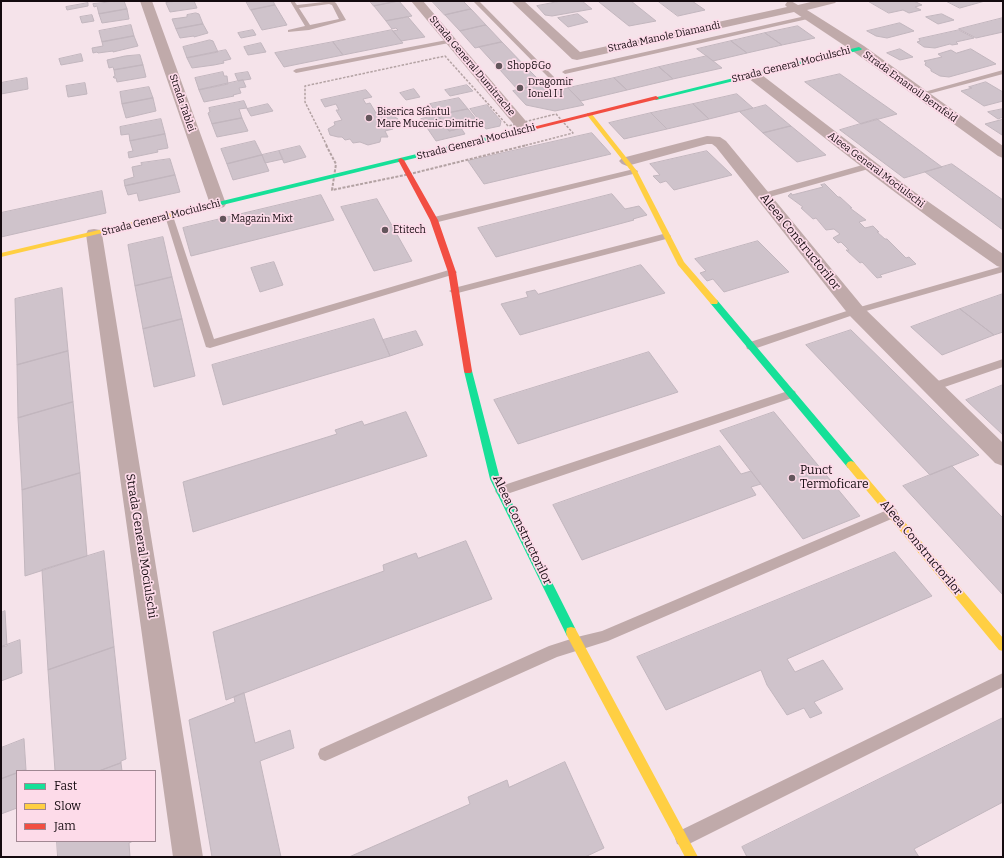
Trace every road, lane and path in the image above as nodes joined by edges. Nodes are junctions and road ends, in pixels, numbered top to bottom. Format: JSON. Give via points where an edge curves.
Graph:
{"nodes":[{"id":1,"x":146,"y":1,"type":"edge"},
{"id":2,"x":418,"y":1,"type":"edge"},
{"id":3,"x":476,"y":1,"type":"edge"},
{"id":4,"x":516,"y":1,"type":"edge"},
{"id":5,"x":785,"y":1,"type":"edge"},
{"id":6,"x":831,"y":1,"type":"edge"},
{"id":7,"x":294,"y":4,"type":"edge"},
{"id":8,"x":797,"y":8,"type":"junction"},
{"id":9,"x":810,"y":17,"type":"junction"},
{"id":10,"x":309,"y":28,"type":"junction"},
{"id":11,"x":290,"y":32,"type":"dead end"},
{"id":12,"x":452,"y":41,"type":"junction"},
{"id":13,"x":859,"y":49,"type":"junction"},
{"id":14,"x":296,"y":71,"type":"dead end"},
{"id":15,"x":565,"y":72,"type":"dead end"},
{"id":16,"x":1003,"y":72,"type":"edge"},
{"id":17,"x":753,"y":75,"type":"junction"},
{"id":18,"x":552,"y":78,"type":"dead end"},
{"id":19,"x":921,"y":94,"type":"junction"},
{"id":20,"x":589,"y":114,"type":"junction"},
{"id":21,"x":563,"y":121,"type":"junction"},
{"id":22,"x":523,"y":127,"type":"junction"},
{"id":23,"x":1003,"y":153,"type":"edge"},
{"id":24,"x":401,"y":160,"type":"junction"},
{"id":25,"x":631,"y":166,"type":"junction"},
{"id":26,"x":869,"y":166,"type":"junction"},
{"id":27,"x":410,"y":174,"type":"junction"},
{"id":28,"x":335,"y":175,"type":"junction"},
{"id":29,"x":763,"y":196,"type":"junction"},
{"id":30,"x":218,"y":204,"type":"junction"},
{"id":31,"x":169,"y":216,"type":"junction"},
{"id":32,"x":434,"y":220,"type":"junction"},
{"id":33,"x":94,"y":234,"type":"junction"},
{"id":34,"x":667,"y":236,"type":"junction"},
{"id":35,"x":1,"y":255,"type":"edge"},
{"id":36,"x":1003,"y":262,"type":"edge"},
{"id":37,"x":1003,"y":269,"type":"edge"},
{"id":38,"x":452,"y":272,"type":"junction"},
{"id":39,"x":454,"y":291,"type":"junction"},
{"id":40,"x":856,"y":311,"type":"junction"},
{"id":41,"x":751,"y":346,"type":"junction"},
{"id":42,"x":1003,"y":363,"type":"edge"},
{"id":43,"x":933,"y":387,"type":"junction"},
{"id":44,"x":792,"y":394,"type":"junction"},
{"id":45,"x":1003,"y":457,"type":"edge"},
{"id":46,"x":501,"y":492,"type":"junction"},
{"id":47,"x":892,"y":513,"type":"junction"},
{"id":48,"x":577,"y":643,"type":"junction"},
{"id":49,"x":1003,"y":646,"type":"edge"},
{"id":50,"x":1003,"y":680,"type":"edge"},
{"id":51,"x":325,"y":754,"type":"dead end"},
{"id":52,"x":683,"y":838,"type":"junction"},
{"id":53,"x":188,"y":857,"type":"edge"},
{"id":54,"x":692,"y":857,"type":"edge"}],
"edges":[{"from":1,"to":30,"type":"street","name":"Strada Tablei"},
{"from":2,"to":12,"type":"street","name":"Strada General Dumitrache"},
{"from":3,"to":18,"type":"lane"},
{"from":4,"to":8,"type":"street","name":"Strada Manole Diamandi","via":[[577,56]]},
{"from":5,"to":8,"type":"street","name":"Strada Emanoil Bernfeld"},
{"from":6,"to":8,"type":"street","name":"Strada Manole Diamandi"},
{"from":7,"to":10,"type":"lane"},
{"from":7,"to":10,"type":"lane","via":[[330,2],[344,20]]},
{"from":8,"to":9,"type":"street","name":"Strada Emanoil Bernfeld"},
{"from":9,"to":13,"type":"street","name":"Strada Emanoil Bernfeld"},
{"from":9,"to":15,"type":"lane"},
{"from":10,"to":11,"type":"lane"},
{"from":12,"to":14,"type":"lane"},
{"from":12,"to":22,"type":"street","name":"Strada General Dumitrache"},
{"from":13,"to":17,"type":"street","name":"Strada General Mociulschi"},
{"from":13,"to":19,"type":"street","name":"Strada Emanoil Bernfeld"},
{"from":16,"to":19,"type":"lane"},
{"from":17,"to":20,"type":"street","name":"Strada General Mociulschi"},
{"from":17,"to":26,"type":"street","name":"Aleea General Mociulschi"},
{"from":19,"to":23,"type":"street","name":"Strada Emanoil Bernfeld"},
{"from":20,"to":21,"type":"street","name":"Strada General Mociulschi"},
{"from":20,"to":25,"type":"street","name":"Aleea Constructorilor"},
{"from":21,"to":22,"type":"street","name":"Strada General Mociulschi"},
{"from":21,"to":22,"type":"path","via":[[556,114]]},
{"from":21,"to":27,"type":"path","via":[[573,133]]},
{"from":22,"to":24,"type":"street","name":"Strada General Mociulschi"},
{"from":22,"to":28,"type":"path","via":[[508,126],[445,56],[305,86],[305,102],[336,164]]},
{"from":24,"to":27,"type":"street","name":"Aleea Constructorilor"},
{"from":24,"to":28,"type":"street","name":"Strada General Mociulschi"},
{"from":25,"to":29,"type":"street","name":"Aleea Constructorilor","via":[[707,140],[715,140]]},
{"from":25,"to":32,"type":"lane"},
{"from":25,"to":34,"type":"street","name":"Aleea Constructorilor"},
{"from":26,"to":29,"type":"lane"},
{"from":26,"to":36,"type":"street","name":"Aleea General Mociulschi"},
{"from":27,"to":28,"type":"path","via":[[332,190]]},
{"from":27,"to":32,"type":"street","name":"Aleea Constructorilor"},
{"from":28,"to":30,"type":"street","name":"Strada General Mociulschi"},
{"from":29,"to":40,"type":"street","name":"Aleea Constructorilor"},
{"from":30,"to":31,"type":"street","name":"Strada General Mociulschi"},
{"from":31,"to":33,"type":"street","name":"Strada General Mociulschi"},
{"from":31,"to":38,"type":"lane","via":[[210,344]]},
{"from":32,"to":38,"type":"street","name":"Aleea Constructorilor"},
{"from":33,"to":35,"type":"street","name":"Strada General Mociulschi"},
{"from":33,"to":53,"type":"street","name":"Strada General Mociulschi"},
{"from":34,"to":39,"type":"lane"},
{"from":34,"to":41,"type":"street","name":"Aleea Constructorilor","via":[[681,263]]},
{"from":37,"to":40,"type":"lane"},
{"from":38,"to":39,"type":"street","name":"Aleea Constructorilor"},
{"from":39,"to":46,"type":"street","name":"Aleea Constructorilor","via":[[466,362],[495,479]]},
{"from":40,"to":41,"type":"lane"},
{"from":40,"to":43,"type":"street","name":"Aleea Constructorilor"},
{"from":41,"to":44,"type":"street","name":"Aleea Constructorilor"},
{"from":42,"to":43,"type":"lane"},
{"from":43,"to":45,"type":"street","name":"Aleea Constructorilor"},
{"from":44,"to":46,"type":"lane"},
{"from":44,"to":47,"type":"street","name":"Aleea Constructorilor"},
{"from":46,"to":48,"type":"street","name":"Aleea Constructorilor"},
{"from":47,"to":48,"type":"lane","via":[[603,637]]},
{"from":47,"to":49,"type":"street","name":"Aleea Constructorilor"},
{"from":48,"to":51,"type":"lane"},
{"from":48,"to":52,"type":"street","name":"Aleea Constructorilor"},
{"from":50,"to":52,"type":"lane"},
{"from":52,"to":54,"type":"street","name":"Aleea Constructorilor"}]}
